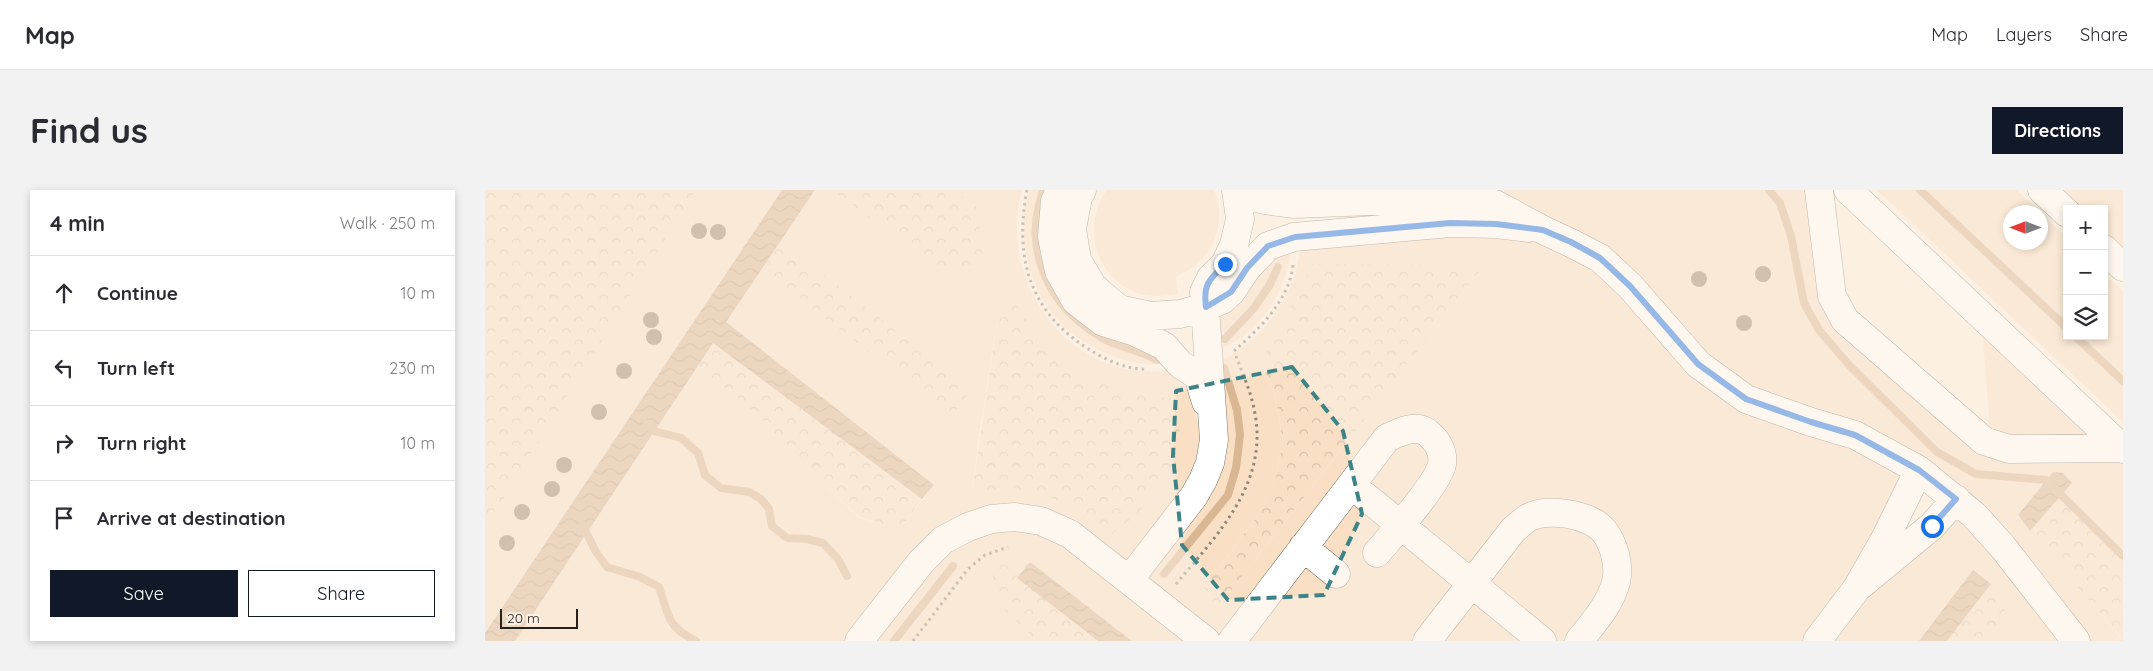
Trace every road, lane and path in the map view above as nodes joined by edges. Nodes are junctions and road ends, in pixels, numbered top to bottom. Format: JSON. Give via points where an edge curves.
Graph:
{"nodes":[{"id":1,"x":1061,"y":190,"type":"edge"},
{"id":2,"x":1082,"y":190,"type":"edge"},
{"id":3,"x":1236,"y":190,"type":"edge"},
{"id":4,"x":1819,"y":190,"type":"edge"},
{"id":5,"x":1848,"y":190,"type":"edge"},
{"id":6,"x":2043,"y":190,"type":"edge"},
{"id":7,"x":1254,"y":193,"type":"edge"},
{"id":8,"x":2063,"y":209,"type":"edge"},
{"id":9,"x":1543,"y":230,"type":"junction"},
{"id":10,"x":2105,"y":250,"type":"edge"},
{"id":11,"x":2123,"y":267,"type":"edge"},
{"id":12,"x":1206,"y":307,"type":"junction"},
{"id":13,"x":1213,"y":422,"type":"junction"},
{"id":14,"x":2123,"y":449,"type":"edge"},
{"id":15,"x":1919,"y":470,"type":"junction"},
{"id":16,"x":1365,"y":496,"type":"dead end"},
{"id":17,"x":1956,"y":499,"type":"junction"},
{"id":18,"x":1400,"y":525,"type":"junction"},
{"id":19,"x":1013,"y":546,"type":"dead end"},
{"id":20,"x":1303,"y":548,"type":"junction"},
{"id":21,"x":1377,"y":553,"type":"dead end"},
{"id":22,"x":1337,"y":574,"type":"dead end"},
{"id":23,"x":1129,"y":580,"type":"junction"},
{"id":24,"x":1472,"y":583,"type":"junction"},
{"id":25,"x":1857,"y":588,"type":"junction"},
{"id":26,"x":859,"y":641,"type":"edge"},
{"id":27,"x":913,"y":641,"type":"edge"},
{"id":28,"x":1206,"y":641,"type":"edge"},
{"id":29,"x":1231,"y":641,"type":"edge"},
{"id":30,"x":1427,"y":641,"type":"edge"},
{"id":31,"x":1542,"y":641,"type":"edge"},
{"id":32,"x":1579,"y":641,"type":"edge"},
{"id":33,"x":1817,"y":641,"type":"edge"},
{"id":34,"x":2076,"y":641,"type":"edge"}],
"edges":[{"from":1,"to":13,"type":"lane","via":[[1055,201],[1052,237],[1059,272],[1076,301],[1103,322],[1164,346],[1180,364],[1198,376]]},
{"from":2,"to":12,"type":"lane","via":[[1077,197],[1071,229],[1077,260],[1093,287],[1119,309],[1150,316],[1180,314]]},
{"from":3,"to":12,"type":"lane","via":[[1240,219],[1235,245],[1204,292]]},
{"from":4,"to":14,"type":"lane","via":[[1831,296],[1845,320],[1984,442],[2009,449]]},
{"from":5,"to":14,"type":"lane"},
{"from":6,"to":8,"type":"lane"},
{"from":7,"to":9,"type":"lane","via":[[1293,204],[1455,198],[1495,204]]},
{"from":9,"to":12,"type":"lane","via":[[1450,223],[1295,237],[1268,246],[1247,268],[1231,292]]},
{"from":9,"to":15,"type":"lane","via":[[1600,258],[1630,286],[1698,364],[1746,399],[1855,435]]},
{"from":10,"to":11,"type":"lane"},
{"from":12,"to":13,"type":"lane"},
{"from":13,"to":23,"type":"lane","via":[[1214,440],[1203,480]]},
{"from":15,"to":17,"type":"lane"},
{"from":15,"to":25,"type":"lane"},
{"from":16,"to":18,"type":"lane"},
{"from":17,"to":25,"type":"lane","via":[[1932,526]]},
{"from":17,"to":34,"type":"lane","via":[[2002,546]]},
{"from":18,"to":20,"type":"lane","via":[[1435,480],[1442,463],[1439,443],[1425,430],[1405,429],[1387,438]]},
{"from":18,"to":21,"type":"lane"},
{"from":18,"to":24,"type":"lane"},
{"from":19,"to":27,"type":"path","via":[[985,555],[968,569]]},
{"from":20,"to":22,"type":"lane"},
{"from":20,"to":29,"type":"lane"},
{"from":23,"to":26,"type":"lane","via":[[1070,534],[1041,521],[991,519],[943,540],[921,562]]},
{"from":23,"to":28,"type":"lane"},
{"from":24,"to":30,"type":"lane"},
{"from":24,"to":31,"type":"lane"},
{"from":24,"to":32,"type":"lane","via":[[1513,530],[1529,517],[1553,512],[1580,516],[1603,530],[1616,556],[1616,582],[1603,610]]},
{"from":25,"to":33,"type":"lane"}]}
